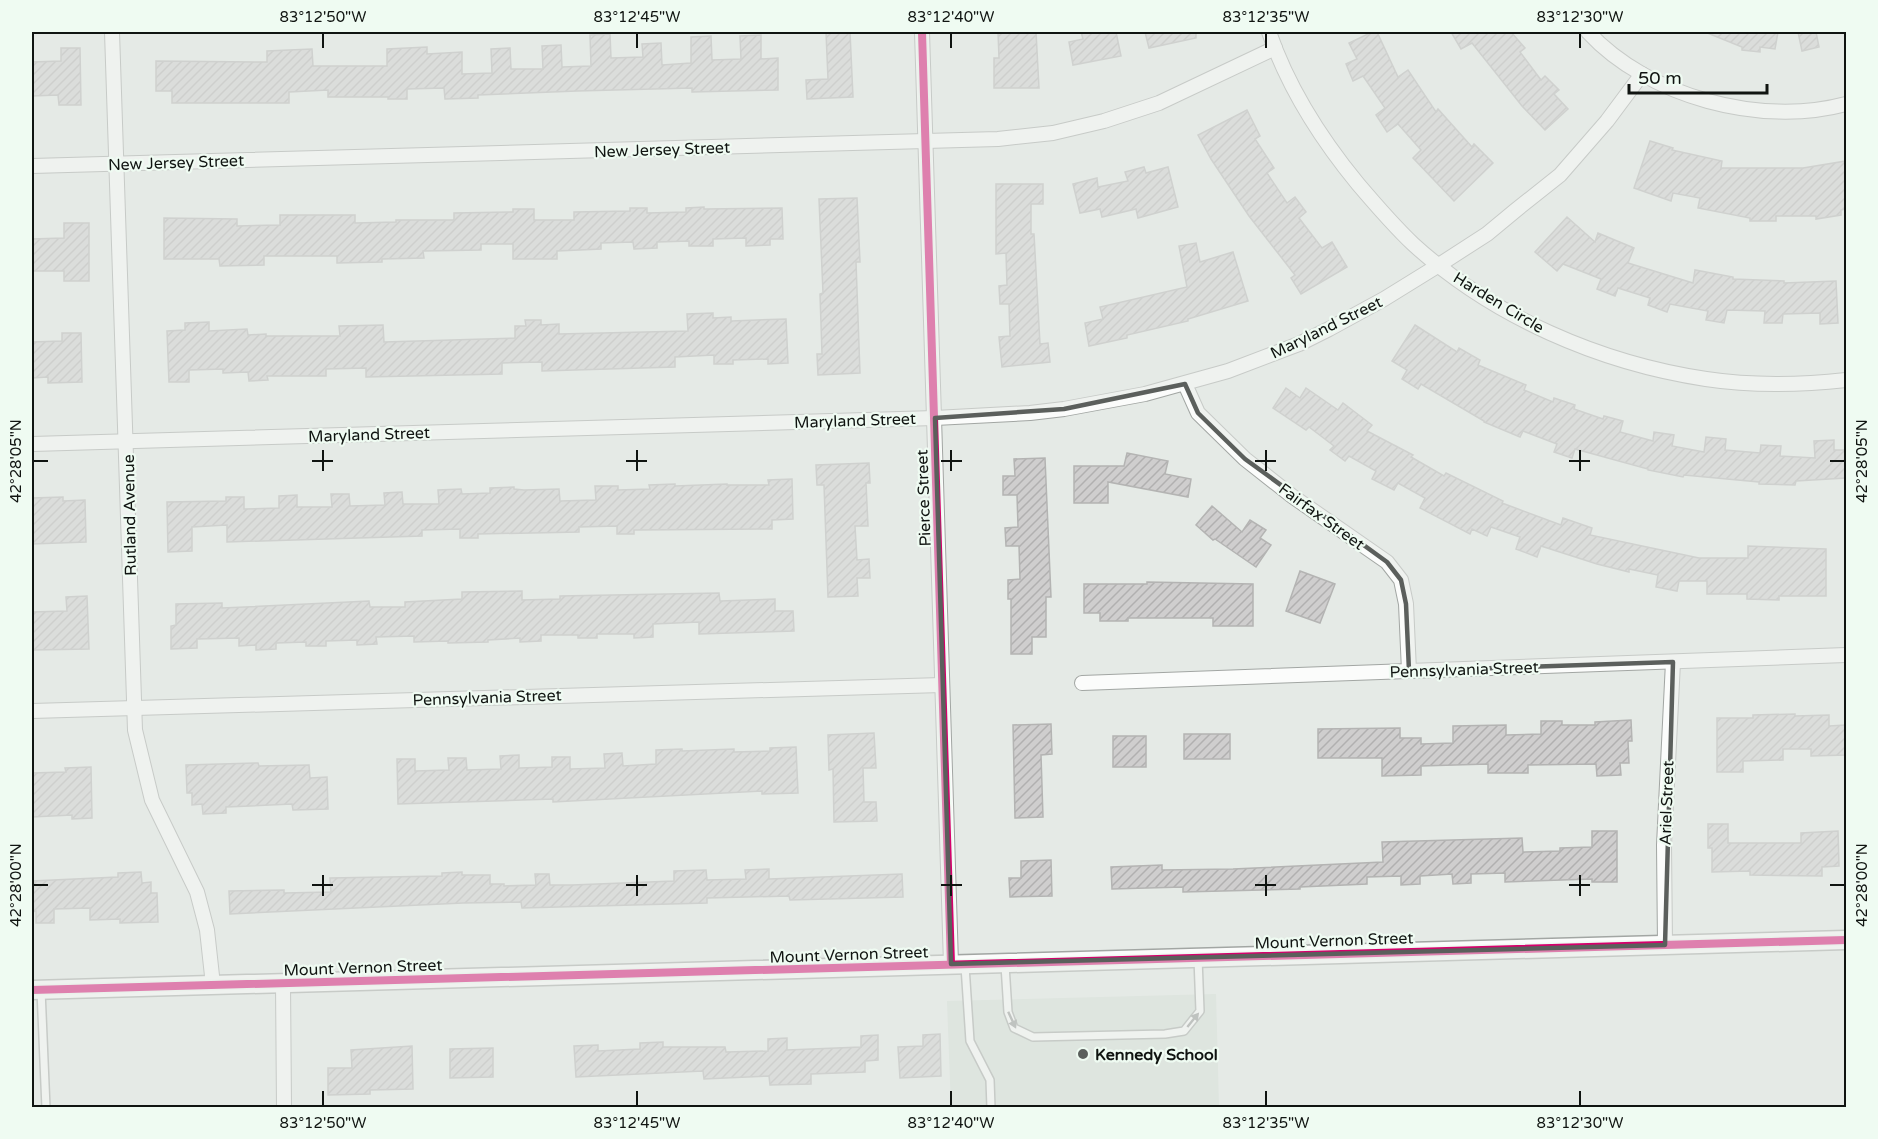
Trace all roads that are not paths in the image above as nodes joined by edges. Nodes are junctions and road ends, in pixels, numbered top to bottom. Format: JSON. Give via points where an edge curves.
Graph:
{"nodes":[{"id":1,"x":112,"y":32,"type":"edge"},
{"id":2,"x":922,"y":32,"type":"edge"},
{"id":3,"x":1269,"y":32,"type":"edge"},
{"id":4,"x":1588,"y":32,"type":"edge"},
{"id":5,"x":1275,"y":48,"type":"junction"},
{"id":6,"x":1642,"y":74,"type":"junction"},
{"id":7,"x":1846,"y":104,"type":"edge"},
{"id":8,"x":925,"y":141,"type":"junction"},
{"id":9,"x":117,"y":164,"type":"junction"},
{"id":10,"x":32,"y":166,"type":"edge"},
{"id":11,"x":1439,"y":266,"type":"junction"},
{"id":12,"x":1846,"y":380,"type":"edge"},
{"id":13,"x":1185,"y":384,"type":"junction"},
{"id":14,"x":935,"y":418,"type":"junction"},
{"id":15,"x":127,"y":441,"type":"junction"},
{"id":16,"x":32,"y":444,"type":"edge"},
{"id":17,"x":1846,"y":656,"type":"edge"},
{"id":18,"x":1673,"y":662,"type":"junction"},
{"id":19,"x":1409,"y":670,"type":"junction"},
{"id":20,"x":1082,"y":683,"type":"dead end"},
{"id":21,"x":942,"y":685,"type":"junction"},
{"id":22,"x":134,"y":708,"type":"junction"},
{"id":23,"x":32,"y":711,"type":"edge"},
{"id":24,"x":1846,"y":940,"type":"edge"},
{"id":25,"x":1665,"y":945,"type":"junction"},
{"id":26,"x":1198,"y":958,"type":"junction"},
{"id":27,"x":1005,"y":962,"type":"junction"},
{"id":28,"x":958,"y":964,"type":"junction"},
{"id":29,"x":283,"y":983,"type":"junction"},
{"id":30,"x":213,"y":985,"type":"junction"},
{"id":31,"x":36,"y":990,"type":"edge"},
{"id":32,"x":46,"y":1107,"type":"edge"},
{"id":33,"x":284,"y":1107,"type":"edge"},
{"id":34,"x":991,"y":1107,"type":"edge"}],
"edges":[{"from":1,"to":9,"type":"street","name":"Rutland Avenue"},
{"from":2,"to":8,"type":"street","name":"Pierce Street"},
{"from":3,"to":5,"type":"street","name":"Harden Circle"},
{"from":4,"to":6,"type":"street"},
{"from":5,"to":8,"type":"street","name":"New Jersey Street","via":[[1159,103],[1104,121],[1053,133]]},
{"from":5,"to":11,"type":"street","name":"Harden Circle","via":[[1300,100],[1334,155],[1380,209]]},
{"from":6,"to":7,"type":"street","via":[[1691,97],[1762,110],[1795,111]]},
{"from":6,"to":11,"type":"street","name":"Maryland Street","via":[[1560,175],[1487,234]]},
{"from":8,"to":9,"type":"street","name":"New Jersey Street"},
{"from":8,"to":14,"type":"street","name":"Pierce Street"},
{"from":9,"to":10,"type":"street","name":"New Jersey Street"},
{"from":9,"to":15,"type":"street","name":"Rutland Avenue"},
{"from":11,"to":12,"type":"street","name":"Harden Circle","via":[[1488,299],[1558,336],[1640,365],[1708,380],[1743,383]]},
{"from":11,"to":13,"type":"street","name":"Maryland Street","via":[[1319,334],[1269,356]]},
{"from":13,"to":14,"type":"street","name":"Maryland Street","via":[[1065,409]]},
{"from":13,"to":19,"type":"street","name":"Fairfax Street","via":[[1198,413],[1245,459],[1387,562],[1401,580],[1407,604]]},
{"from":14,"to":15,"type":"street","name":"Maryland Street"},
{"from":14,"to":21,"type":"street","name":"Pierce Street"},
{"from":15,"to":16,"type":"street","name":"Maryland Street"},
{"from":15,"to":22,"type":"street","name":"Rutland Avenue"},
{"from":17,"to":18,"type":"street","name":"Pennsylvania Street"},
{"from":18,"to":19,"type":"street","name":"Pennsylvania Street"},
{"from":18,"to":25,"type":"street","name":"Ariel Street","via":[[1664,845]]},
{"from":19,"to":20,"type":"street","name":"Pennsylvania Street"},
{"from":21,"to":22,"type":"street","name":"Pennsylvania Street"},
{"from":21,"to":28,"type":"street","name":"Pierce Street"},
{"from":22,"to":23,"type":"street","name":"Pennsylvania Street"},
{"from":22,"to":30,"type":"street","name":"Rutland Avenue","via":[[139,753],[152,800],[196,892],[207,930]]},
{"from":24,"to":25,"type":"street","name":"Mount Vernon Street"},
{"from":25,"to":26,"type":"street","name":"Mount Vernon Street"},
{"from":26,"to":27,"type":"street","name":"Mount Vernon Street"},
{"from":27,"to":26,"type":"lane","one_way":true,"via":[[1008,1012],[1014,1028],[1033,1037],[1184,1031],[1200,1011]]},
{"from":27,"to":28,"type":"street","name":"Mount Vernon Street"},
{"from":28,"to":29,"type":"street","name":"Mount Vernon Street"},
{"from":28,"to":34,"type":"lane","via":[[970,1041],[990,1080]]},
{"from":29,"to":30,"type":"street","name":"Mount Vernon Street"},
{"from":29,"to":33,"type":"street"},
{"from":30,"to":31,"type":"street","name":"Mount Vernon Street"},
{"from":31,"to":32,"type":"lane"}]}
